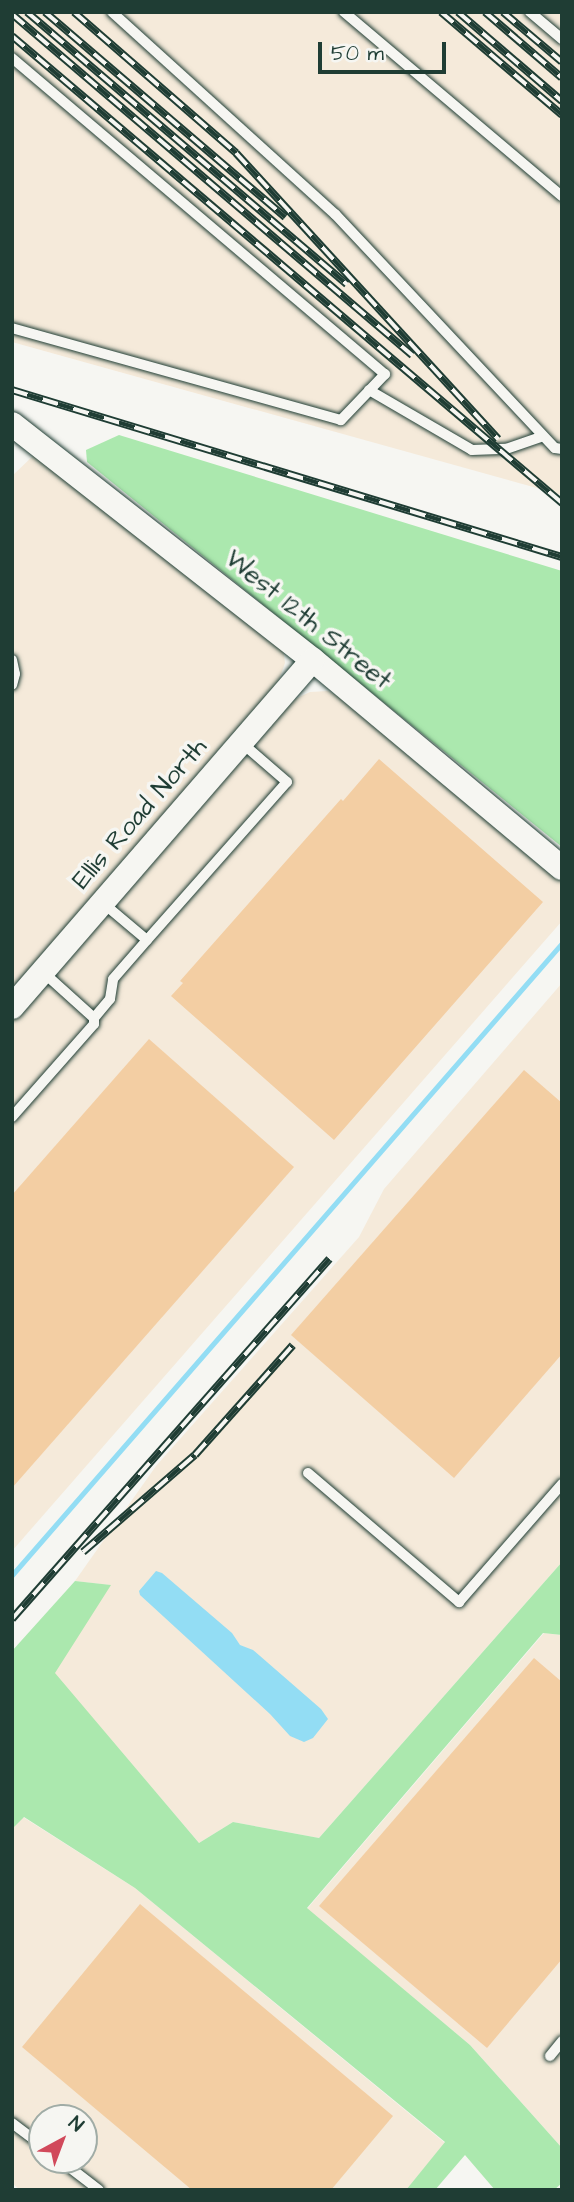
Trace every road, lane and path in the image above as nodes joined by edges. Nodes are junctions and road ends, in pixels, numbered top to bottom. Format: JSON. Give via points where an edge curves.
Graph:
{"nodes":[{"id":1,"x":112,"y":12,"type":"edge"},
{"id":2,"x":344,"y":12,"type":"edge"},
{"id":3,"x":530,"y":12,"type":"edge"},
{"id":4,"x":562,"y":39,"type":"edge"},
{"id":5,"x":12,"y":58,"type":"edge"},
{"id":6,"x":562,"y":196,"type":"edge"},
{"id":7,"x":12,"y":328,"type":"edge"},
{"id":8,"x":369,"y":390,"type":"junction"},
{"id":9,"x":12,"y":424,"type":"edge"},
{"id":10,"x":543,"y":436,"type":"junction"},
{"id":11,"x":562,"y":449,"type":"edge"},
{"id":12,"x":12,"y":660,"type":"edge"},
{"id":13,"x":313,"y":660,"type":"junction"},
{"id":14,"x":12,"y":685,"type":"edge"},
{"id":15,"x":242,"y":743,"type":"junction"},
{"id":16,"x":562,"y":868,"type":"edge"},
{"id":17,"x":103,"y":903,"type":"junction"},
{"id":18,"x":147,"y":940,"type":"junction"},
{"id":19,"x":43,"y":972,"type":"junction"},
{"id":20,"x":12,"y":1007,"type":"edge"},
{"id":21,"x":94,"y":1018,"type":"junction"},
{"id":22,"x":12,"y":1117,"type":"edge"},
{"id":23,"x":308,"y":1472,"type":"dead end"},
{"id":24,"x":562,"y":1484,"type":"edge"},
{"id":25,"x":562,"y":2042,"type":"edge"},
{"id":26,"x":550,"y":2056,"type":"dead end"},
{"id":27,"x":12,"y":2123,"type":"edge"},
{"id":28,"x":28,"y":2135,"type":"edge"},
{"id":29,"x":79,"y":2174,"type":"edge"},
{"id":30,"x":99,"y":2190,"type":"edge"}],
"edges":[{"from":1,"to":10,"type":"lane","via":[[335,214]]},
{"from":2,"to":6,"type":"lane"},
{"from":3,"to":4,"type":"lane"},
{"from":5,"to":8,"type":"lane","via":[[385,374]]},
{"from":7,"to":8,"type":"lane","via":[[341,420]]},
{"from":8,"to":10,"type":"lane","via":[[472,450],[506,449]]},
{"from":9,"to":13,"type":"street","name":"West 12th Street"},
{"from":10,"to":11,"type":"lane"},
{"from":12,"to":14,"type":"lane"},
{"from":13,"to":15,"type":"street","name":"Ellis Road North"},
{"from":13,"to":16,"type":"street","name":"West 12th Street"},
{"from":15,"to":17,"type":"street","name":"Ellis Road North"},
{"from":15,"to":18,"type":"lane","via":[[287,782]]},
{"from":17,"to":18,"type":"lane"},
{"from":17,"to":19,"type":"street","name":"Ellis Road North"},
{"from":18,"to":21,"type":"lane","via":[[113,979],[110,999]]},
{"from":19,"to":20,"type":"street","name":"Ellis Road North"},
{"from":19,"to":21,"type":"lane"},
{"from":21,"to":22,"type":"lane","via":[[94,1024]]},
{"from":23,"to":24,"type":"lane","via":[[459,1602]]},
{"from":25,"to":26,"type":"lane"},
{"from":27,"to":28,"type":"lane"},
{"from":29,"to":30,"type":"lane"}]}
